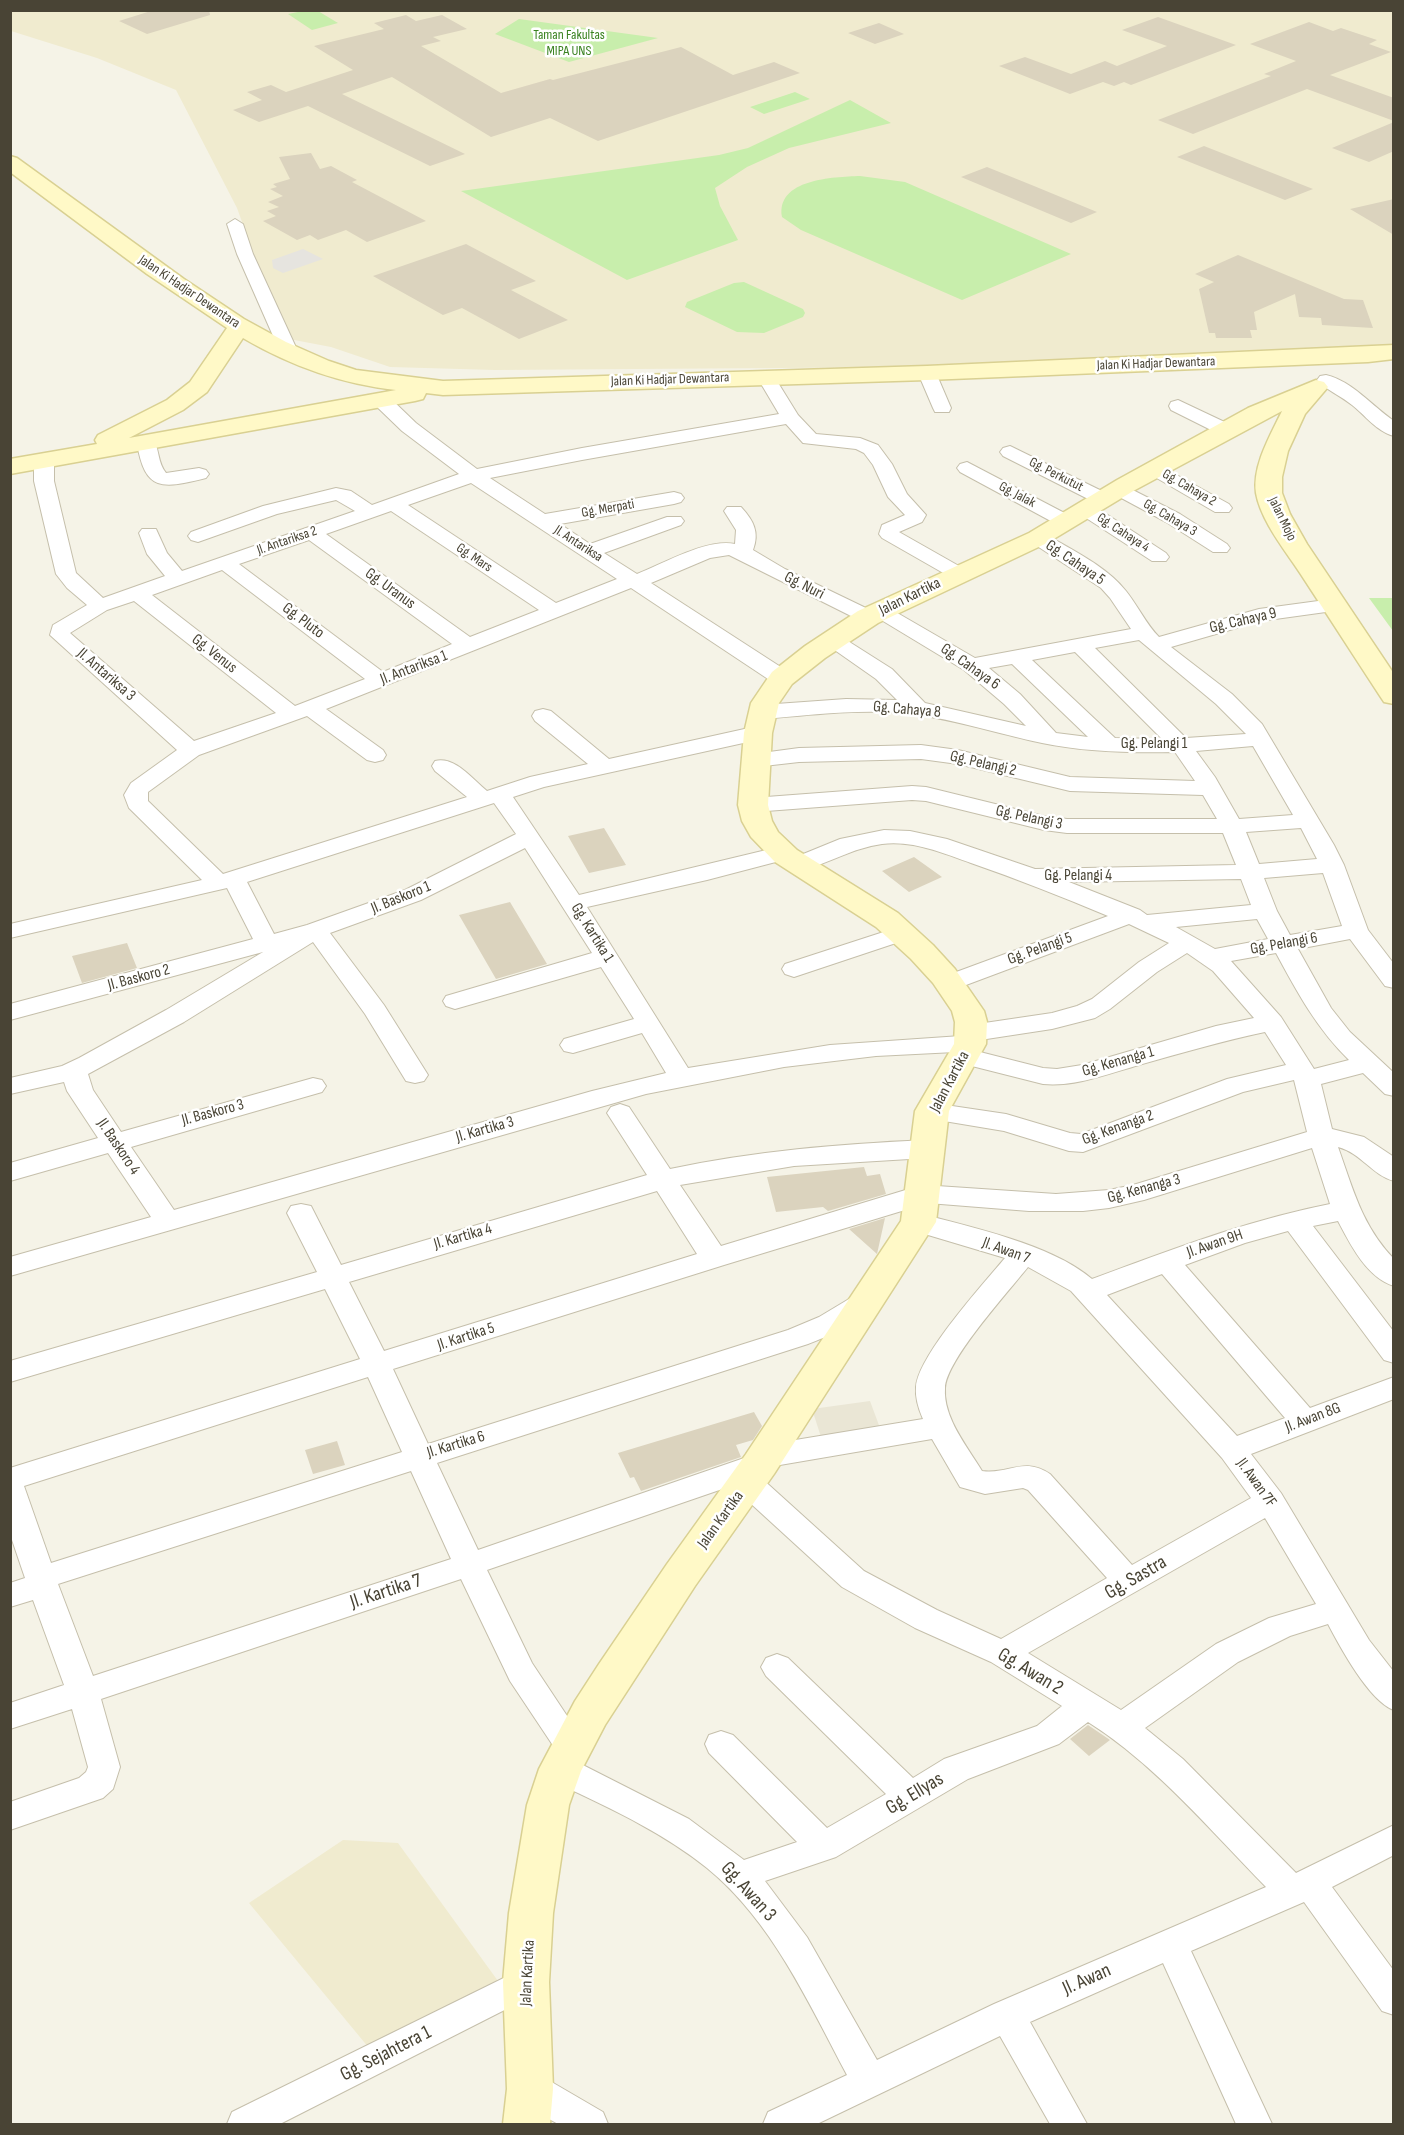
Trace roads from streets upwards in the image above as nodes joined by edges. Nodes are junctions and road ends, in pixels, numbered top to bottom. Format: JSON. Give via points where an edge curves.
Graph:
{"nodes":[{"id":1,"x":10,"y":162,"type":"edge"},
{"id":2,"x":235,"y":224,"type":"dead end"},
{"id":3,"x":239,"y":327,"type":"junction"},
{"id":4,"x":1394,"y":352,"type":"edge"},
{"id":5,"x":290,"y":354,"type":"junction"},
{"id":6,"x":1368,"y":355,"type":"junction"},
{"id":7,"x":927,"y":373,"type":"junction"},
{"id":8,"x":766,"y":377,"type":"junction"},
{"id":9,"x":443,"y":388,"type":"junction"},
{"id":10,"x":1316,"y":389,"type":"junction"},
{"id":11,"x":382,"y":401,"type":"junction"},
{"id":12,"x":1178,"y":406,"type":"dead end"},
{"id":13,"x":942,"y":408,"type":"dead end"},
{"id":14,"x":790,"y":418,"type":"junction"},
{"id":15,"x":1226,"y":430,"type":"junction"},
{"id":16,"x":1394,"y":430,"type":"edge"},
{"id":17,"x":146,"y":443,"type":"junction"},
{"id":18,"x":1010,"y":452,"type":"dead end"},
{"id":19,"x":76,"y":455,"type":"junction"},
{"id":20,"x":44,"y":461,"type":"junction"},
{"id":21,"x":10,"y":467,"type":"edge"},
{"id":22,"x":967,"y":468,"type":"dead end"},
{"id":23,"x":1155,"y":469,"type":"junction"},
{"id":24,"x":199,"y":474,"type":"dead end"},
{"id":25,"x":473,"y":476,"type":"junction"},
{"id":26,"x":674,"y":498,"type":"dead end"},
{"id":27,"x":393,"y":504,"type":"junction"},
{"id":28,"x":1222,"y":508,"type":"dead end"},
{"id":29,"x":734,"y":511,"type":"dead end"},
{"id":30,"x":370,"y":512,"type":"junction"},
{"id":31,"x":1083,"y":512,"type":"junction"},
{"id":32,"x":542,"y":521,"type":"junction"},
{"id":33,"x":674,"y":521,"type":"dead end"},
{"id":34,"x":312,"y":532,"type":"junction"},
{"id":35,"x":149,"y":533,"type":"dead end"},
{"id":36,"x":198,"y":536,"type":"dead end"},
{"id":37,"x":1220,"y":548,"type":"dead end"},
{"id":38,"x":589,"y":551,"type":"junction"},
{"id":39,"x":742,"y":552,"type":"junction"},
{"id":40,"x":1159,"y":557,"type":"dead end"},
{"id":41,"x":225,"y":562,"type":"junction"},
{"id":42,"x":959,"y":574,"type":"junction"},
{"id":43,"x":178,"y":579,"type":"junction"},
{"id":44,"x":635,"y":581,"type":"junction"},
{"id":45,"x":137,"y":593,"type":"junction"},
{"id":46,"x":1334,"y":605,"type":"junction"},
{"id":47,"x":100,"y":606,"type":"junction"},
{"id":48,"x":555,"y":612,"type":"junction"},
{"id":49,"x":874,"y":614,"type":"junction"},
{"id":50,"x":1149,"y":639,"type":"junction"},
{"id":51,"x":833,"y":640,"type":"junction"},
{"id":52,"x":1080,"y":645,"type":"junction"},
{"id":53,"x":468,"y":646,"type":"junction"},
{"id":54,"x":1017,"y":657,"type":"junction"},
{"id":55,"x":1394,"y":662,"type":"edge"},
{"id":56,"x":972,"y":665,"type":"junction"},
{"id":57,"x":782,"y":678,"type":"junction"},
{"id":58,"x":381,"y":680,"type":"junction"},
{"id":59,"x":1392,"y":693,"type":"edge"},
{"id":60,"x":918,"y":708,"type":"junction"},
{"id":61,"x":300,"y":711,"type":"junction"},
{"id":62,"x":543,"y":716,"type":"dead end"},
{"id":63,"x":758,"y":735,"type":"junction"},
{"id":64,"x":1049,"y":738,"type":"junction"},
{"id":65,"x":1260,"y":739,"type":"junction"},
{"id":66,"x":1107,"y":743,"type":"junction"},
{"id":67,"x":1181,"y":745,"type":"junction"},
{"id":68,"x":191,"y":750,"type":"junction"},
{"id":69,"x":375,"y":755,"type":"dead end"},
{"id":70,"x":443,"y":766,"type":"dead end"},
{"id":71,"x":605,"y":767,"type":"junction"},
{"id":72,"x":1209,"y":788,"type":"junction"},
{"id":73,"x":491,"y":797,"type":"junction"},
{"id":74,"x":753,"y":805,"type":"junction"},
{"id":75,"x":1308,"y":821,"type":"junction"},
{"id":76,"x":1232,"y":826,"type":"junction"},
{"id":77,"x":530,"y":837,"type":"junction"},
{"id":78,"x":791,"y":859,"type":"junction"},
{"id":79,"x":1332,"y":865,"type":"junction"},
{"id":80,"x":1251,"y":872,"type":"junction"},
{"id":81,"x":1033,"y":876,"type":"junction"},
{"id":82,"x":226,"y":881,"type":"junction"},
{"id":83,"x":573,"y":903,"type":"junction"},
{"id":84,"x":1265,"y":911,"type":"junction"},
{"id":85,"x":1139,"y":919,"type":"junction"},
{"id":86,"x":316,"y":930,"type":"junction"},
{"id":87,"x":10,"y":931,"type":"edge"},
{"id":88,"x":1356,"y":931,"type":"junction"},
{"id":89,"x":902,"y":933,"type":"junction"},
{"id":90,"x":1187,"y":942,"type":"junction"},
{"id":91,"x":267,"y":944,"type":"junction"},
{"id":92,"x":1282,"y":944,"type":"junction"},
{"id":93,"x":608,"y":957,"type":"junction"},
{"id":94,"x":1211,"y":957,"type":"junction"},
{"id":95,"x":794,"y":969,"type":"dead end"},
{"id":96,"x":1394,"y":981,"type":"edge"},
{"id":97,"x":949,"y":983,"type":"junction"},
{"id":98,"x":455,"y":1001,"type":"dead end"},
{"id":99,"x":10,"y":1011,"type":"edge"},
{"id":100,"x":649,"y":1023,"type":"junction"},
{"id":101,"x":1272,"y":1023,"type":"junction"},
{"id":102,"x":969,"y":1044,"type":"junction"},
{"id":103,"x":573,"y":1045,"type":"dead end"},
{"id":104,"x":1366,"y":1064,"type":"junction"},
{"id":105,"x":74,"y":1071,"type":"junction"},
{"id":106,"x":415,"y":1075,"type":"dead end"},
{"id":107,"x":1305,"y":1075,"type":"junction"},
{"id":108,"x":680,"y":1076,"type":"junction"},
{"id":109,"x":10,"y":1086,"type":"edge"},
{"id":110,"x":312,"y":1086,"type":"dead end"},
{"id":111,"x":1394,"y":1088,"type":"edge"},
{"id":112,"x":932,"y":1111,"type":"junction"},
{"id":113,"x":620,"y":1113,"type":"dead end"},
{"id":114,"x":1323,"y":1136,"type":"junction"},
{"id":115,"x":115,"y":1142,"type":"junction"},
{"id":116,"x":926,"y":1149,"type":"junction"},
{"id":117,"x":10,"y":1172,"type":"edge"},
{"id":118,"x":1394,"y":1172,"type":"edge"},
{"id":119,"x":665,"y":1179,"type":"junction"},
{"id":120,"x":920,"y":1204,"type":"junction"},
{"id":121,"x":1346,"y":1210,"type":"junction"},
{"id":122,"x":301,"y":1213,"type":"dead end"},
{"id":123,"x":1294,"y":1220,"type":"junction"},
{"id":124,"x":168,"y":1222,"type":"junction"},
{"id":125,"x":1022,"y":1256,"type":"junction"},
{"id":126,"x":714,"y":1258,"type":"junction"},
{"id":127,"x":1166,"y":1261,"type":"junction"},
{"id":128,"x":10,"y":1267,"type":"edge"},
{"id":129,"x":332,"y":1275,"type":"junction"},
{"id":130,"x":1394,"y":1276,"type":"edge"},
{"id":131,"x":1088,"y":1291,"type":"junction"},
{"id":132,"x":867,"y":1301,"type":"junction"},
{"id":133,"x":1394,"y":1353,"type":"edge"},
{"id":134,"x":377,"y":1365,"type":"junction"},
{"id":135,"x":10,"y":1372,"type":"edge"},
{"id":136,"x":1394,"y":1388,"type":"edge"},
{"id":137,"x":1305,"y":1421,"type":"junction"},
{"id":138,"x":940,"y":1427,"type":"junction"},
{"id":139,"x":1232,"y":1450,"type":"junction"},
{"id":140,"x":419,"y":1457,"type":"junction"},
{"id":141,"x":758,"y":1468,"type":"junction"},
{"id":142,"x":10,"y":1479,"type":"edge"},
{"id":143,"x":10,"y":1487,"type":"edge"},
{"id":144,"x":1270,"y":1501,"type":"junction"},
{"id":145,"x":468,"y":1565,"type":"junction"},
{"id":146,"x":42,"y":1581,"type":"junction"},
{"id":147,"x":1129,"y":1582,"type":"junction"},
{"id":148,"x":10,"y":1595,"type":"edge"},
{"id":149,"x":1334,"y":1610,"type":"junction"},
{"id":150,"x":1002,"y":1653,"type":"junction"},
{"id":151,"x":777,"y":1667,"type":"dead end"},
{"id":152,"x":83,"y":1692,"type":"junction"},
{"id":153,"x":1394,"y":1696,"type":"edge"},
{"id":154,"x":1086,"y":1706,"type":"junction"},
{"id":155,"x":10,"y":1716,"type":"edge"},
{"id":156,"x":1122,"y":1727,"type":"junction"},
{"id":157,"x":721,"y":1744,"type":"dead end"},
{"id":158,"x":566,"y":1757,"type":"junction"},
{"id":159,"x":911,"y":1797,"type":"junction"},
{"id":160,"x":10,"y":1816,"type":"edge"},
{"id":161,"x":1394,"y":1839,"type":"edge"},
{"id":162,"x":824,"y":1847,"type":"junction"},
{"id":163,"x":739,"y":1876,"type":"junction"},
{"id":164,"x":1300,"y":1886,"type":"junction"},
{"id":165,"x":1171,"y":1944,"type":"junction"},
{"id":166,"x":526,"y":1982,"type":"junction"},
{"id":167,"x":1394,"y":2000,"type":"edge"},
{"id":168,"x":1007,"y":2015,"type":"junction"},
{"id":169,"x":870,"y":2083,"type":"junction"},
{"id":170,"x":530,"y":2089,"type":"junction"},
{"id":171,"x":245,"y":2124,"type":"edge"},
{"id":172,"x":526,"y":2124,"type":"edge"},
{"id":173,"x":591,"y":2124,"type":"edge"},
{"id":174,"x":781,"y":2124,"type":"edge"},
{"id":175,"x":1069,"y":2124,"type":"edge"},
{"id":176,"x":1254,"y":2124,"type":"edge"}],
"edges":[{"from":1,"to":3,"type":"street","name":"Jalan Ki Hadjar Dewantara"},
{"from":2,"to":5,"type":"street"},
{"from":3,"to":5,"type":"street","name":"Jalan Ki Hadjar Dewantara"},
{"from":3,"to":19,"type":"street","via":[[199,387],[175,405]]},
{"from":4,"to":6,"type":"street","name":"Jalan Ki Hadjar Dewantara"},
{"from":5,"to":9,"type":"street","name":"Jalan Ki Hadjar Dewantara","via":[[366,379]]},
{"from":6,"to":7,"type":"street","name":"Jalan Ki Hadjar Dewantara"},
{"from":6,"to":10,"type":"street","name":"Jalan Mojo"},
{"from":7,"to":8,"type":"street","name":"Jalan Ki Hadjar Dewantara"},
{"from":7,"to":13,"type":"street"},
{"from":8,"to":9,"type":"street","name":"Jalan Ki Hadjar Dewantara"},
{"from":8,"to":14,"type":"street"},
{"from":9,"to":11,"type":"street"},
{"from":10,"to":15,"type":"street","name":"Jalan Kartika","via":[[1264,409]]},
{"from":10,"to":16,"type":"street","via":[[1359,402]]},
{"from":10,"to":46,"type":"street","name":"Jalan Mojo","via":[[1294,411],[1276,451],[1269,493],[1277,514]]},
{"from":10,"to":55,"type":"street","via":[[1291,468],[1288,499]]},
{"from":11,"to":17,"type":"street"},
{"from":11,"to":25,"type":"street","name":"Jl. Antariksa"},
{"from":12,"to":15,"type":"street"},
{"from":14,"to":25,"type":"street","name":"Jl. Antariksa 2"},
{"from":14,"to":42,"type":"street","via":[[814,441],[860,444],[873,450],[898,497],[916,515],[889,529],[889,534]]},
{"from":15,"to":23,"type":"street","name":"Jalan Kartika"},
{"from":17,"to":19,"type":"street"},
{"from":17,"to":24,"type":"street","via":[[150,465],[161,479]]},
{"from":18,"to":31,"type":"street","name":"Gg. Perkutut"},
{"from":19,"to":20,"type":"street"},
{"from":20,"to":21,"type":"street"},
{"from":20,"to":47,"type":"street","via":[[44,481],[66,574]]},
{"from":22,"to":31,"type":"street","name":"Gg. Jalak"},
{"from":23,"to":28,"type":"street","name":"Gg. Cahaya 2"},
{"from":23,"to":31,"type":"street","name":"Jalan Kartika"},
{"from":25,"to":27,"type":"street","name":"Jl. Antariksa 2"},
{"from":25,"to":32,"type":"street","name":"Jl. Antariksa"},
{"from":26,"to":32,"type":"street","name":"Gg. Merpati"},
{"from":27,"to":30,"type":"street","name":"Jl. Antariksa 2"},
{"from":27,"to":48,"type":"street","name":"Gg. Mars"},
{"from":29,"to":39,"type":"street","via":[[747,529]]},
{"from":30,"to":34,"type":"street","name":"Jl. Antariksa 2"},
{"from":30,"to":36,"type":"street","via":[[336,494],[270,510]]},
{"from":31,"to":37,"type":"street","name":"Gg. Cahaya 3","via":[[1173,518]]},
{"from":31,"to":40,"type":"street","name":"Gg. Cahaya 4"},
{"from":31,"to":42,"type":"street","name":"Jalan Kartika"},
{"from":31,"to":50,"type":"street","name":"Gg. Cahaya 5","via":[[1079,563],[1118,594]]},
{"from":32,"to":38,"type":"street","name":"Jl. Antariksa"},
{"from":33,"to":38,"type":"street"},
{"from":34,"to":41,"type":"street","name":"Jl. Antariksa 2"},
{"from":34,"to":53,"type":"street","name":"Gg. Uranus"},
{"from":35,"to":43,"type":"street","via":[[157,554]]},
{"from":38,"to":44,"type":"street","name":"Jl. Antariksa"},
{"from":39,"to":44,"type":"street","name":"Jl. Antariksa 1","via":[[717,549]]},
{"from":39,"to":49,"type":"street","name":"Gg. Nuri","via":[[778,573]]},
{"from":41,"to":43,"type":"street","name":"Jl. Antariksa 2"},
{"from":41,"to":58,"type":"street","name":"Gg. Pluto"},
{"from":42,"to":49,"type":"street","name":"Jalan Kartika"},
{"from":43,"to":45,"type":"street","name":"Jl. Antariksa 2"},
{"from":44,"to":48,"type":"street","name":"Jl. Antariksa 1"},
{"from":44,"to":57,"type":"street","name":"Jl. Antariksa"},
{"from":45,"to":47,"type":"street","name":"Jl. Antariksa 2"},
{"from":45,"to":61,"type":"street","name":"Gg. Venus"},
{"from":46,"to":50,"type":"street","name":"Gg. Cahaya 9","via":[[1259,615]]},
{"from":46,"to":59,"type":"street","name":"Jalan Mojo"},
{"from":47,"to":68,"type":"street","name":"Jl. Antariksa 3","via":[[63,626],[60,635]]},
{"from":48,"to":53,"type":"street","name":"Jl. Antariksa 1"},
{"from":49,"to":51,"type":"street","name":"Jalan Kartika"},
{"from":49,"to":56,"type":"street","name":"Gg. Cahaya 6"},
{"from":50,"to":52,"type":"street","name":"Gg. Cahaya 9"},
{"from":50,"to":65,"type":"street","name":"Gg. Cahaya 5","via":[[1242,714]]},
{"from":51,"to":57,"type":"street","name":"Jalan Kartika"},
{"from":51,"to":60,"type":"street","via":[[884,674]]},
{"from":52,"to":54,"type":"street","name":"Gg. Cahaya 9"},
{"from":52,"to":67,"type":"street"},
{"from":53,"to":58,"type":"street","name":"Jl. Antariksa 1"},
{"from":54,"to":56,"type":"street","name":"Gg. Cahaya 9"},
{"from":54,"to":66,"type":"street"},
{"from":56,"to":64,"type":"street","name":"Gg. Cahaya 6"},
{"from":57,"to":63,"type":"street","name":"Jalan Kartika","via":[[772,690]]},
{"from":58,"to":61,"type":"street","name":"Jl. Antariksa 1"},
{"from":60,"to":63,"type":"street","name":"Gg. Cahaya 8","via":[[824,708]]},
{"from":60,"to":64,"type":"street","name":"Gg. Cahaya 8"},
{"from":61,"to":68,"type":"street","name":"Jl. Antariksa 1"},
{"from":61,"to":69,"type":"street","name":"Gg. Venus"},
{"from":62,"to":71,"type":"street"},
{"from":63,"to":71,"type":"street"},
{"from":63,"to":72,"type":"street","name":"Gg. Pelangi 2","via":[[810,755],[921,752],[1070,784]]},
{"from":63,"to":74,"type":"street","name":"Jalan Kartika"},
{"from":64,"to":66,"type":"street","name":"Gg. Pelangi 1"},
{"from":65,"to":67,"type":"street","name":"Gg. Pelangi 1"},
{"from":65,"to":75,"type":"street","name":"Gg. Cahaya 5"},
{"from":66,"to":67,"type":"street","name":"Gg. Pelangi 1"},
{"from":67,"to":72,"type":"street"},
{"from":68,"to":82,"type":"street","name":"Jl. Antariksa 1","via":[[139,788],[135,795],[137,803]]},
{"from":70,"to":73,"type":"street","name":"Gg. Kartika 1"},
{"from":71,"to":73,"type":"street"},
{"from":72,"to":76,"type":"street"},
{"from":73,"to":77,"type":"street","name":"Gg. Kartika 1"},
{"from":73,"to":82,"type":"street"},
{"from":74,"to":76,"type":"street","name":"Gg. Pelangi 3","via":[[912,793],[1044,824]]},
{"from":74,"to":78,"type":"street","name":"Jalan Kartika","via":[[766,837]]},
{"from":75,"to":76,"type":"street","name":"Gg. Pelangi 3"},
{"from":75,"to":79,"type":"street","name":"Gg. Cahaya 5"},
{"from":76,"to":80,"type":"street"},
{"from":77,"to":83,"type":"street","name":"Gg. Kartika 1"},
{"from":77,"to":86,"type":"street","name":"Jl. Baskoro 1","via":[[434,886]]},
{"from":78,"to":81,"type":"street","name":"Gg. Pelangi 4","via":[[871,839],[910,838]]},
{"from":78,"to":83,"type":"street","name":"Gg. Pelangi 4"},
{"from":78,"to":89,"type":"street","name":"Jalan Kartika","via":[[859,900]]},
{"from":79,"to":80,"type":"street","name":"Gg. Pelangi 4"},
{"from":79,"to":88,"type":"street","name":"Gg. Cahaya 5"},
{"from":80,"to":81,"type":"street","name":"Gg. Pelangi 4"},
{"from":80,"to":84,"type":"street"},
{"from":81,"to":85,"type":"street"},
{"from":82,"to":87,"type":"street"},
{"from":82,"to":91,"type":"street"},
{"from":83,"to":93,"type":"street","name":"Gg. Kartika 1"},
{"from":84,"to":85,"type":"street"},
{"from":84,"to":92,"type":"street"},
{"from":85,"to":90,"type":"street"},
{"from":85,"to":97,"type":"street","name":"Gg. Pelangi 5"},
{"from":86,"to":91,"type":"street","name":"Jl. Baskoro 1"},
{"from":86,"to":105,"type":"street","via":[[175,1016]]},
{"from":86,"to":106,"type":"street","via":[[375,1011]]},
{"from":88,"to":92,"type":"street","name":"Gg. Pelangi 6"},
{"from":88,"to":96,"type":"street","name":"Gg. Cahaya 5"},
{"from":89,"to":95,"type":"street"},
{"from":89,"to":97,"type":"street","name":"Jalan Kartika"},
{"from":90,"to":94,"type":"street"},
{"from":90,"to":102,"type":"street","via":[[1086,1012]]},
{"from":91,"to":99,"type":"street","name":"Jl. Baskoro 2"},
{"from":92,"to":94,"type":"street","name":"Gg. Pelangi 6"},
{"from":92,"to":104,"type":"street","via":[[1320,1011]]},
{"from":93,"to":98,"type":"street"},
{"from":93,"to":100,"type":"street","name":"Gg. Kartika 1"},
{"from":94,"to":101,"type":"street"},
{"from":97,"to":102,"type":"street","name":"Jalan Kartika","via":[[968,1011]]},
{"from":100,"to":103,"type":"street"},
{"from":100,"to":108,"type":"street","name":"Gg. Kartika 1"},
{"from":101,"to":102,"type":"street","name":"Gg. Kenanga 1","via":[[1057,1077],[1043,1076]]},
{"from":101,"to":107,"type":"street"},
{"from":102,"to":108,"type":"street","name":"Jl. Kartika 3","via":[[842,1052]]},
{"from":102,"to":112,"type":"street","name":"Jalan Kartika"},
{"from":104,"to":107,"type":"street","name":"Gg. Kenanga 2"},
{"from":104,"to":111,"type":"street"},
{"from":105,"to":109,"type":"street"},
{"from":105,"to":115,"type":"street","name":"Jl. Baskoro 4","via":[[78,1087]]},
{"from":107,"to":112,"type":"street","name":"Gg. Kenanga 2","via":[[1236,1085],[1083,1143],[1006,1123]]},
{"from":107,"to":114,"type":"street"},
{"from":108,"to":124,"type":"street","name":"Jl. Kartika 3"},
{"from":110,"to":115,"type":"street","name":"Jl. Baskoro 3"},
{"from":112,"to":116,"type":"street","name":"Jalan Kartika"},
{"from":113,"to":119,"type":"street"},
{"from":114,"to":118,"type":"street","via":[[1361,1144]]},
{"from":114,"to":120,"type":"street","name":"Gg. Kenanga 3","via":[[1106,1200]]},
{"from":114,"to":121,"type":"street"},
{"from":115,"to":117,"type":"street","name":"Jl. Baskoro 3"},
{"from":115,"to":124,"type":"street","name":"Jl. Baskoro 4"},
{"from":116,"to":119,"type":"street","name":"Jl. Kartika 4","via":[[792,1158]]},
{"from":116,"to":120,"type":"street","name":"Jalan Kartika"},
{"from":119,"to":126,"type":"street"},
{"from":119,"to":129,"type":"street","name":"Jl. Kartika 4"},
{"from":120,"to":125,"type":"street","name":"Jl. Awan 7"},
{"from":120,"to":126,"type":"street","name":"Jl. Kartika 5"},
{"from":120,"to":132,"type":"street","name":"Jalan Kartika"},
{"from":121,"to":123,"type":"street","name":"Jl. Awan 9H"},
{"from":121,"to":130,"type":"street","via":[[1366,1247]]},
{"from":122,"to":129,"type":"street"},
{"from":123,"to":127,"type":"street","name":"Jl. Awan 9H"},
{"from":123,"to":133,"type":"street"},
{"from":124,"to":128,"type":"street","name":"Jl. Kartika 3"},
{"from":125,"to":131,"type":"street","name":"Jl. Awan 7","via":[[1072,1278]]},
{"from":125,"to":138,"type":"street","via":[[936,1370],[930,1384],[931,1401]]},
{"from":126,"to":134,"type":"street","name":"Jl. Kartika 5"},
{"from":127,"to":131,"type":"street","name":"Jl. Awan 9H"},
{"from":127,"to":137,"type":"street"},
{"from":129,"to":134,"type":"street"},
{"from":129,"to":135,"type":"street","name":"Jl. Kartika 4"},
{"from":131,"to":139,"type":"street","name":"Jl. Awan 7F"},
{"from":132,"to":140,"type":"street","name":"Jl. Kartika 6","via":[[804,1335]]},
{"from":132,"to":141,"type":"street","name":"Jalan Kartika"},
{"from":134,"to":140,"type":"street"},
{"from":134,"to":142,"type":"street","name":"Jl. Kartika 5"},
{"from":136,"to":137,"type":"street","name":"Jl. Awan 8G"},
{"from":137,"to":139,"type":"street","name":"Jl. Awan 8G"},
{"from":138,"to":141,"type":"street","name":"Jl. Kartika 7"},
{"from":138,"to":147,"type":"street","via":[[971,1479],[987,1483],[1030,1476]]},
{"from":139,"to":144,"type":"street","name":"Jl. Awan 7F"},
{"from":140,"to":145,"type":"street"},
{"from":140,"to":146,"type":"street","name":"Jl. Kartika 6"},
{"from":141,"to":145,"type":"street","name":"Jl. Kartika 7"},
{"from":141,"to":150,"type":"street","name":"Gg. Awan 2","via":[[853,1579],[915,1614]]},
{"from":141,"to":158,"type":"street","name":"Jalan Kartika","via":[[681,1575],[590,1713]]},
{"from":143,"to":146,"type":"street"},
{"from":144,"to":147,"type":"street","name":"Gg. Sastra"},
{"from":144,"to":149,"type":"street","name":"Jl. Awan 7F"},
{"from":145,"to":152,"type":"street","name":"Jl. Kartika 7"},
{"from":145,"to":158,"type":"street"},
{"from":146,"to":148,"type":"street","name":"Jl. Kartika 6"},
{"from":146,"to":152,"type":"street"},
{"from":147,"to":150,"type":"street","name":"Gg. Sastra"},
{"from":149,"to":153,"type":"street","name":"Jl. Awan 7F"},
{"from":149,"to":156,"type":"street","via":[[1280,1627],[1227,1653]]},
{"from":150,"to":154,"type":"street","name":"Gg. Awan 2"},
{"from":151,"to":159,"type":"street"},
{"from":152,"to":155,"type":"street","name":"Jl. Kartika 7"},
{"from":152,"to":160,"type":"street","via":[[104,1760],[101,1779],[81,1792]]},
{"from":154,"to":156,"type":"street","name":"Gg. Awan 2"},
{"from":154,"to":159,"type":"street","name":"Gg. Ellyas","via":[[1048,1735],[956,1769]]},
{"from":156,"to":164,"type":"street","name":"Gg. Awan 2"},
{"from":157,"to":162,"type":"street"},
{"from":158,"to":163,"type":"street","name":"Gg. Awan 3","via":[[688,1837]]},
{"from":158,"to":166,"type":"street","name":"Jalan Kartika","via":[[548,1805],[539,1849]]},
{"from":159,"to":162,"type":"street","name":"Gg. Ellyas"},
{"from":161,"to":164,"type":"street","name":"Jl. Awan"},
{"from":162,"to":163,"type":"street","name":"Gg. Ellyas"},
{"from":163,"to":169,"type":"street","name":"Gg. Awan 3","via":[[789,1942]]},
{"from":164,"to":165,"type":"street","name":"Jl. Awan"},
{"from":164,"to":167,"type":"street","name":"Gg. Awan 2"},
{"from":165,"to":168,"type":"street","name":"Jl. Awan"},
{"from":165,"to":176,"type":"street"},
{"from":166,"to":170,"type":"street","name":"Jalan Kartika"},
{"from":166,"to":171,"type":"street","name":"Gg. Sejahtera 1"},
{"from":168,"to":169,"type":"street","name":"Jl. Awan"},
{"from":168,"to":175,"type":"street"},
{"from":169,"to":174,"type":"street","name":"Jl. Awan"},
{"from":170,"to":172,"type":"street","name":"Jalan Kartika"},
{"from":170,"to":173,"type":"street"}]}
